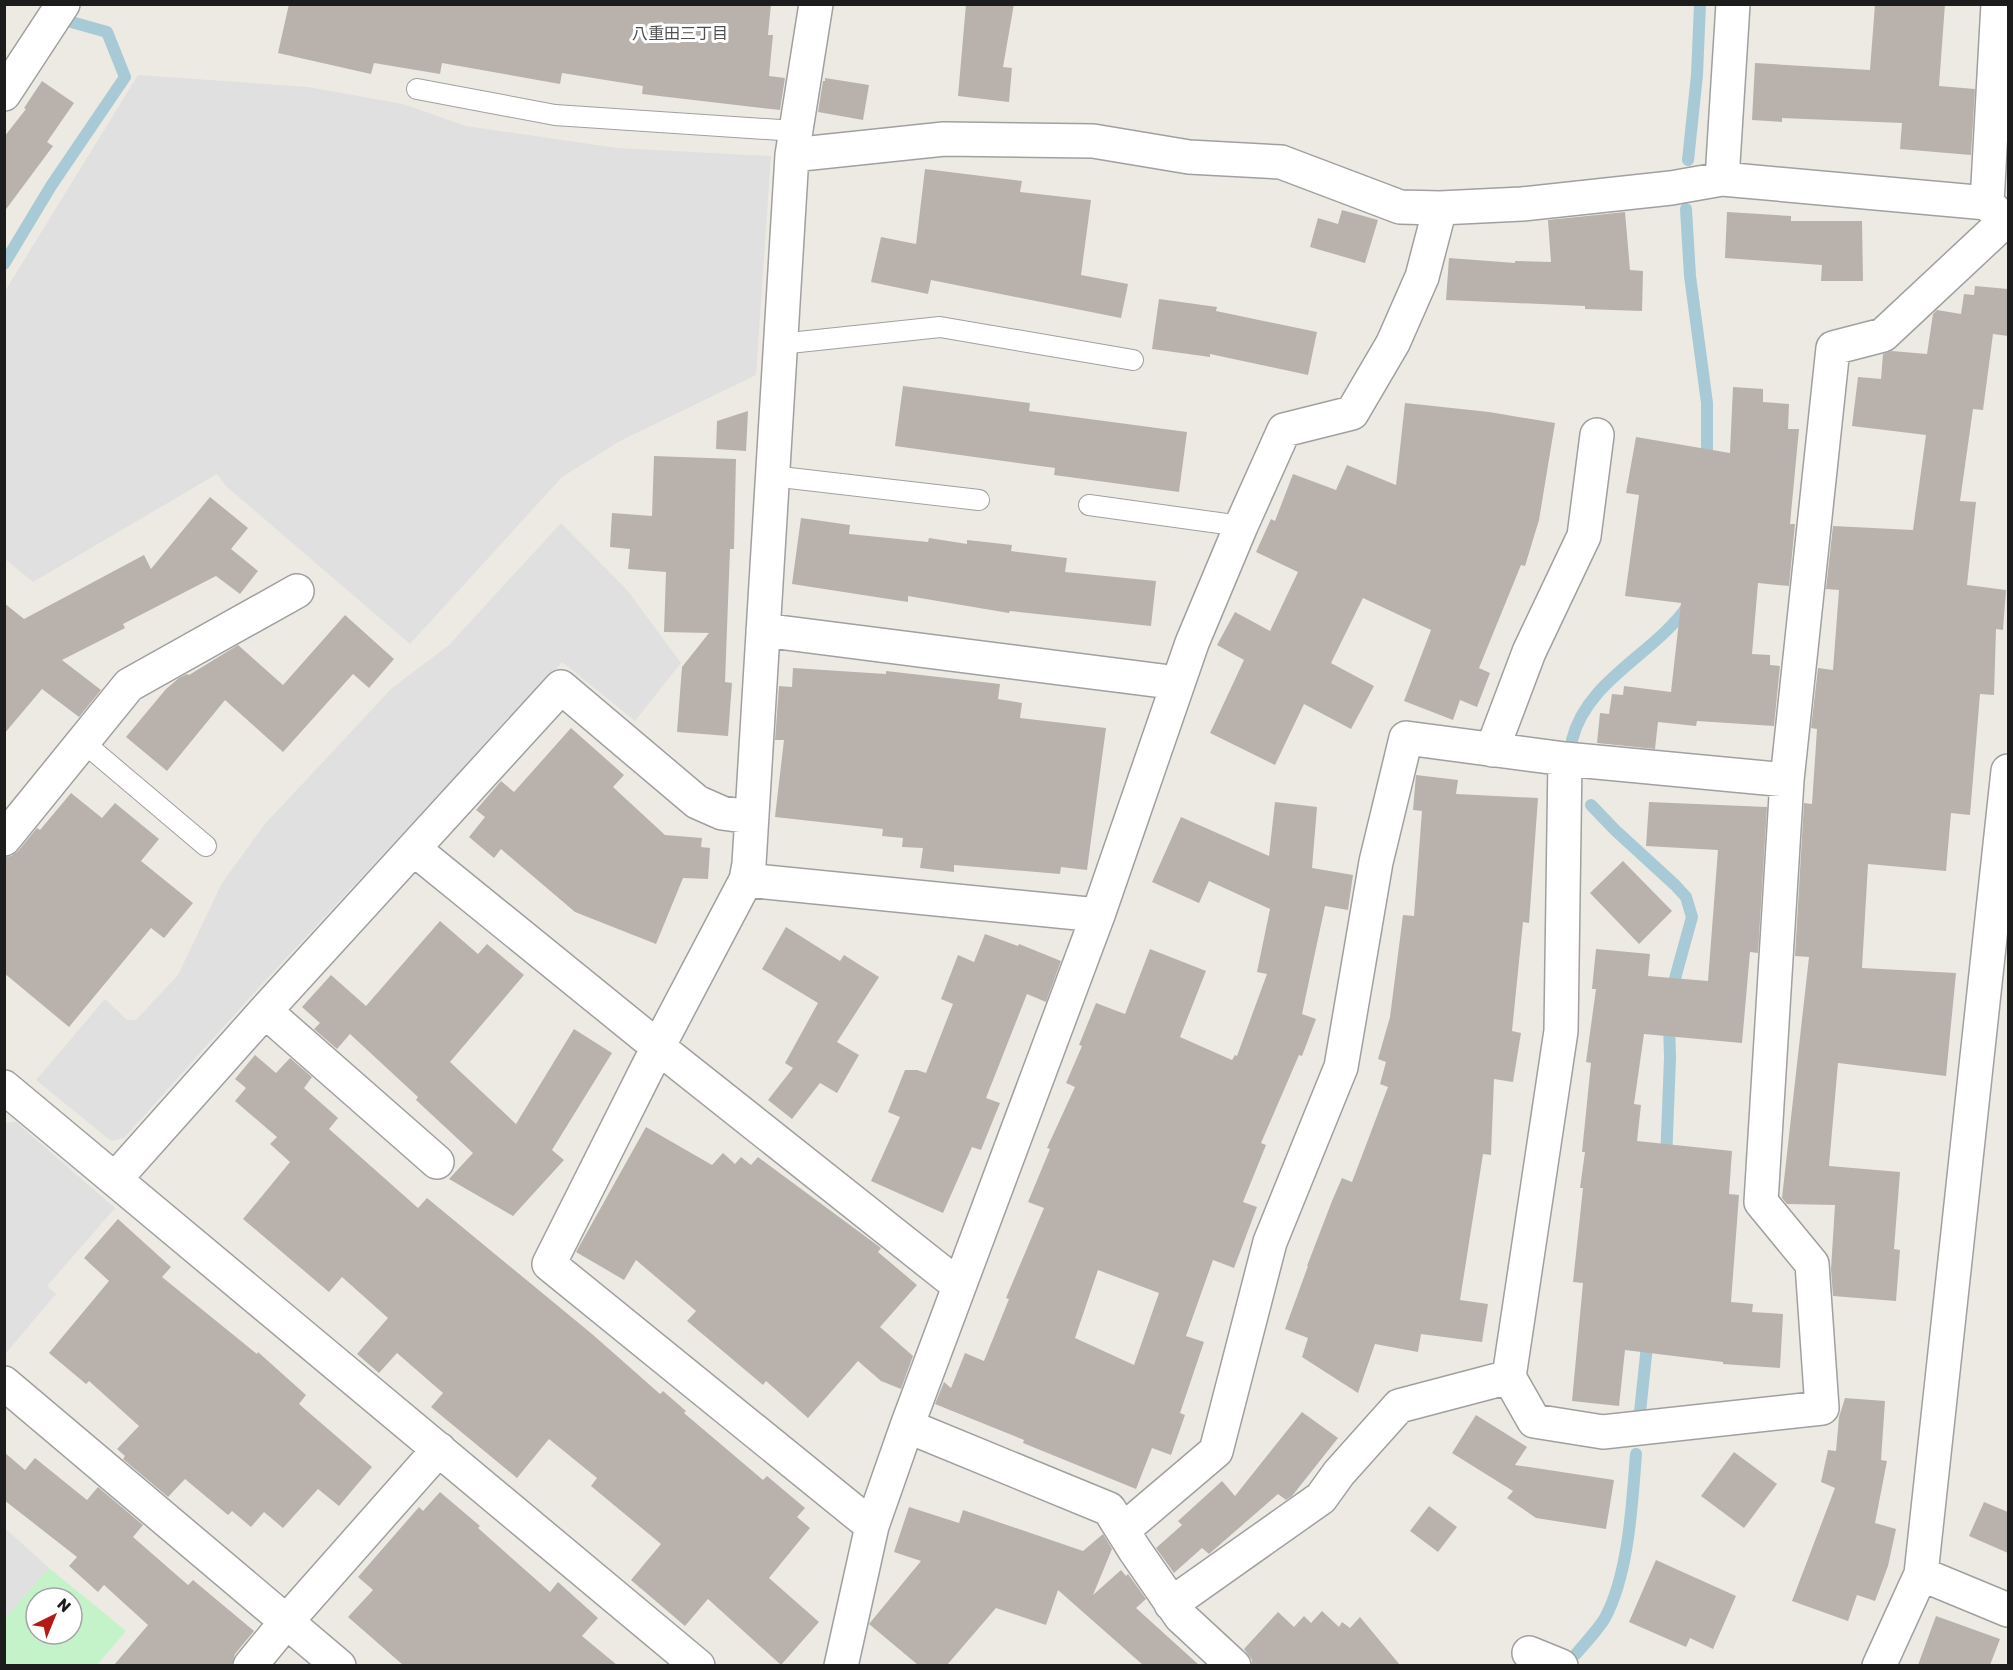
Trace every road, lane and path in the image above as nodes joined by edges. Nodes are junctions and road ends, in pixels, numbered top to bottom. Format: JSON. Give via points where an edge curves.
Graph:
{"nodes":[{"id":1,"x":63,"y":4,"type":"edge"},
{"id":2,"x":816,"y":4,"type":"edge"},
{"id":3,"x":1733,"y":4,"type":"edge"},
{"id":4,"x":1998,"y":4,"type":"edge"},
{"id":5,"x":417,"y":89,"type":"dead end"},
{"id":6,"x":4,"y":94,"type":"edge"},
{"id":7,"x":793,"y":143,"type":"junction"},
{"id":8,"x":1722,"y":178,"type":"junction"},
{"id":9,"x":1440,"y":208,"type":"junction"},
{"id":10,"x":2000,"y":215,"type":"edge"},
{"id":11,"x":780,"y":345,"type":"junction"},
{"id":12,"x":1133,"y":360,"type":"dead end"},
{"id":13,"x":1597,"y":435,"type":"dead end"},
{"id":14,"x":772,"y":476,"type":"junction"},
{"id":15,"x":979,"y":500,"type":"dead end"},
{"id":16,"x":1089,"y":505,"type":"dead end"},
{"id":17,"x":1241,"y":526,"type":"junction"},
{"id":18,"x":297,"y":591,"type":"dead end"},
{"id":19,"x":763,"y":630,"type":"junction"},
{"id":20,"x":1178,"y":683,"type":"junction"},
{"id":21,"x":83,"y":742,"type":"junction"},
{"id":22,"x":1492,"y":750,"type":"junction"},
{"id":23,"x":1565,"y":759,"type":"junction"},
{"id":24,"x":2008,"y":771,"type":"edge"},
{"id":25,"x":1787,"y":780,"type":"junction"},
{"id":26,"x":752,"y":817,"type":"junction"},
{"id":27,"x":4,"y":839,"type":"edge"},
{"id":28,"x":206,"y":846,"type":"dead end"},
{"id":29,"x":414,"y":849,"type":"junction"},
{"id":30,"x":746,"y":880,"type":"junction"},
{"id":31,"x":1098,"y":915,"type":"junction"},
{"id":32,"x":1996,"y":1005,"type":"edge"},
{"id":33,"x":265,"y":1011,"type":"junction"},
{"id":34,"x":658,"y":1047,"type":"junction"},
{"id":35,"x":4,"y":1087,"type":"edge"},
{"id":36,"x":437,"y":1162,"type":"dead end"},
{"id":37,"x":116,"y":1178,"type":"junction"},
{"id":38,"x":958,"y":1285,"type":"junction"},
{"id":39,"x":1509,"y":1377,"type":"junction"},
{"id":40,"x":4,"y":1383,"type":"edge"},
{"id":41,"x":907,"y":1426,"type":"junction"},
{"id":42,"x":440,"y":1449,"type":"junction"},
{"id":43,"x":872,"y":1526,"type":"junction"},
{"id":44,"x":1122,"y":1530,"type":"junction"},
{"id":45,"x":1921,"y":1574,"type":"junction"},
{"id":46,"x":1172,"y":1604,"type":"junction"},
{"id":47,"x":2008,"y":1610,"type":"edge"},
{"id":48,"x":286,"y":1622,"type":"junction"},
{"id":49,"x":1529,"y":1653,"type":"dead end"},
{"id":50,"x":250,"y":1665,"type":"edge"},
{"id":51,"x":339,"y":1665,"type":"edge"},
{"id":52,"x":698,"y":1665,"type":"edge"},
{"id":53,"x":841,"y":1665,"type":"edge"},
{"id":54,"x":1234,"y":1665,"type":"edge"},
{"id":55,"x":1562,"y":1665,"type":"edge"},
{"id":56,"x":1879,"y":1665,"type":"edge"}],
"edges":[{"from":1,"to":6,"type":"street"},
{"from":2,"to":7,"type":"street"},
{"from":3,"to":8,"type":"street"},
{"from":4,"to":10,"type":"street"},
{"from":5,"to":7,"type":"lane","via":[[555,115]]},
{"from":7,"to":9,"type":"street","via":[[1093,141],[1190,157],[1281,162],[1400,207]]},
{"from":7,"to":11,"type":"street"},
{"from":8,"to":9,"type":"street","via":[[1671,188],[1533,203]]},
{"from":8,"to":10,"type":"street"},
{"from":9,"to":17,"type":"street","via":[[1422,277],[1393,343],[1352,413],[1284,430]]},
{"from":10,"to":25,"type":"street","via":[[1883,335],[1833,348]]},
{"from":11,"to":12,"type":"lane","via":[[939,327]]},
{"from":11,"to":14,"type":"street"},
{"from":13,"to":22,"type":"street","via":[[1584,536],[1529,652]]},
{"from":14,"to":15,"type":"lane"},
{"from":14,"to":19,"type":"street"},
{"from":16,"to":17,"type":"lane"},
{"from":17,"to":20,"type":"street"},
{"from":18,"to":21,"type":"street","via":[[129,685]]},
{"from":19,"to":20,"type":"street"},
{"from":19,"to":26,"type":"street"},
{"from":20,"to":31,"type":"street"},
{"from":21,"to":27,"type":"street"},
{"from":21,"to":28,"type":"lane"},
{"from":22,"to":23,"type":"street"},
{"from":22,"to":44,"type":"street","via":[[1406,738],[1376,862],[1341,1067],[1270,1242],[1216,1451]]},
{"from":23,"to":25,"type":"street"},
{"from":23,"to":39,"type":"street","via":[[1561,1031]]},
{"from":24,"to":32,"type":"street"},
{"from":25,"to":39,"type":"street","via":[[1761,1202],[1812,1264],[1822,1408],[1603,1432],[1534,1421]]},
{"from":26,"to":29,"type":"street","via":[[722,813],[697,802],[561,687]]},
{"from":26,"to":30,"type":"street"},
{"from":29,"to":33,"type":"street"},
{"from":29,"to":34,"type":"street"},
{"from":30,"to":31,"type":"street"},
{"from":30,"to":34,"type":"street"},
{"from":31,"to":38,"type":"street"},
{"from":32,"to":45,"type":"street"},
{"from":33,"to":36,"type":"street"},
{"from":33,"to":37,"type":"street"},
{"from":34,"to":38,"type":"street"},
{"from":34,"to":43,"type":"street","via":[[549,1264]]},
{"from":35,"to":37,"type":"street"},
{"from":37,"to":42,"type":"street"},
{"from":38,"to":41,"type":"street"},
{"from":39,"to":46,"type":"street","via":[[1399,1406],[1321,1498]]},
{"from":40,"to":48,"type":"street"},
{"from":41,"to":43,"type":"street"},
{"from":41,"to":44,"type":"street","via":[[1109,1509]]},
{"from":42,"to":48,"type":"street"},
{"from":42,"to":52,"type":"street"},
{"from":43,"to":53,"type":"street"},
{"from":44,"to":46,"type":"street"},
{"from":45,"to":47,"type":"street"},
{"from":45,"to":56,"type":"street"},
{"from":46,"to":54,"type":"street"},
{"from":48,"to":50,"type":"street"},
{"from":48,"to":51,"type":"street"},
{"from":49,"to":55,"type":"street"}]}
